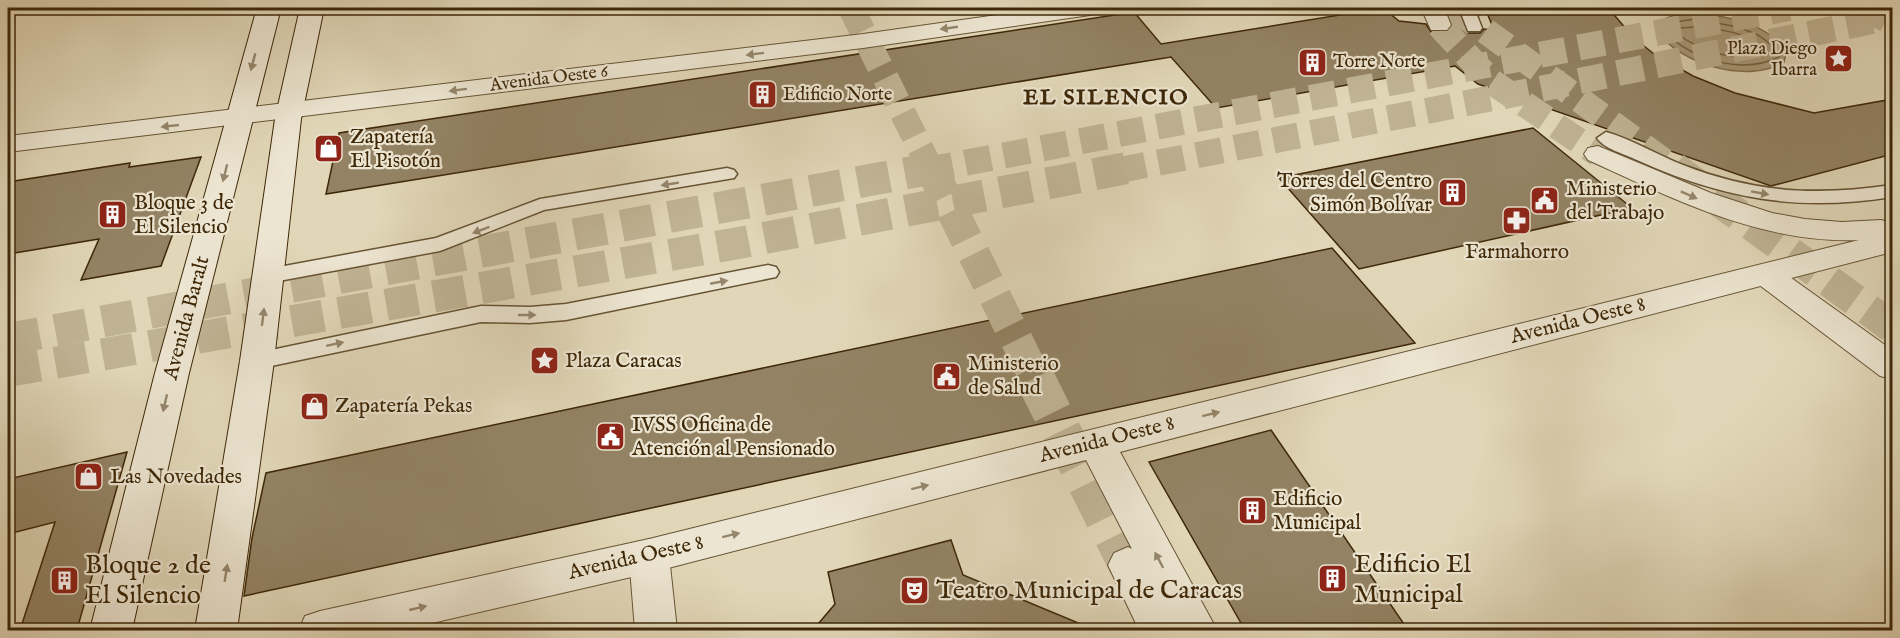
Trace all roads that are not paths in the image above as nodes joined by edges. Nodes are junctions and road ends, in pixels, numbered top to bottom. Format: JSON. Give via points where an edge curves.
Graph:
{"nodes":[{"id":1,"x":268,"y":8,"type":"edge"},
{"id":2,"x":312,"y":8,"type":"edge"},
{"id":3,"x":1090,"y":8,"type":"edge"},
{"id":4,"x":1467,"y":8,"type":"edge"},
{"id":5,"x":1474,"y":28,"type":"dead end"},
{"id":6,"x":291,"y":110,"type":"junction"},
{"id":7,"x":240,"y":117,"type":"junction"},
{"id":8,"x":8,"y":144,"type":"edge"},
{"id":9,"x":1602,"y":146,"type":"joint"},
{"id":10,"x":727,"y":174,"type":"dead end"},
{"id":11,"x":1893,"y":190,"type":"edge"},
{"id":12,"x":1893,"y":229,"type":"edge"},
{"id":13,"x":1893,"y":242,"type":"edge"},
{"id":14,"x":768,"y":272,"type":"dead end"},
{"id":15,"x":1765,"y":274,"type":"junction"},
{"id":16,"x":268,"y":276,"type":"junction"},
{"id":17,"x":257,"y":361,"type":"junction"},
{"id":18,"x":1893,"y":367,"type":"edge"},
{"id":19,"x":1096,"y":443,"type":"junction"},
{"id":20,"x":649,"y":556,"type":"junction"},
{"id":21,"x":1128,"y":565,"type":"tunnel mouth"},
{"id":22,"x":111,"y":630,"type":"edge"},
{"id":23,"x":216,"y":630,"type":"edge"},
{"id":24,"x":320,"y":630,"type":"edge"},
{"id":25,"x":656,"y":630,"type":"edge"},
{"id":26,"x":1160,"y":630,"type":"edge"},
{"id":27,"x":1196,"y":630,"type":"edge"}],
"edges":[{"from":1,"to":7,"type":"street","name":"Avenida Baralt","one_way":true},
{"from":2,"to":6,"type":"street"},
{"from":3,"to":6,"type":"street","name":"Avenida Oeste 6","one_way":true,"via":[[862,41]]},
{"from":4,"to":5,"type":"lane"},
{"from":6,"to":7,"type":"street","name":"Avenida Oeste 6"},
{"from":6,"to":16,"type":"street"},
{"from":7,"to":8,"type":"street","name":"Avenida Oeste 6","one_way":true},
{"from":7,"to":22,"type":"street","name":"Avenida Baralt","one_way":true,"via":[[172,373]]},
{"from":9,"to":11,"type":"lane","one_way":true,"via":[[1725,186],[1790,198],[1830,199]]},
{"from":9,"to":12,"type":"street","one_way":true,"via":[[1714,206],[1781,226],[1846,233]]},
{"from":10,"to":16,"type":"lane","one_way":true,"via":[[540,205],[440,244]]},
{"from":13,"to":15,"type":"street","name":"Avenida Oeste 8"},
{"from":17,"to":14,"type":"lane","one_way":true,"via":[[481,314],[566,312]]},
{"from":15,"to":18,"type":"street"},
{"from":19,"to":15,"type":"street","name":"Avenida Oeste 8","one_way":true},
{"from":17,"to":16,"type":"street","one_way":true},
{"from":23,"to":17,"type":"street","one_way":true},
{"from":20,"to":19,"type":"street","name":"Avenida Oeste 8","one_way":true},
{"from":27,"to":19,"type":"street","one_way":true},
{"from":24,"to":20,"type":"street","name":"Avenida Oeste 8","one_way":true},
{"from":20,"to":25,"type":"street"},
{"from":21,"to":26,"type":"street"}]}
